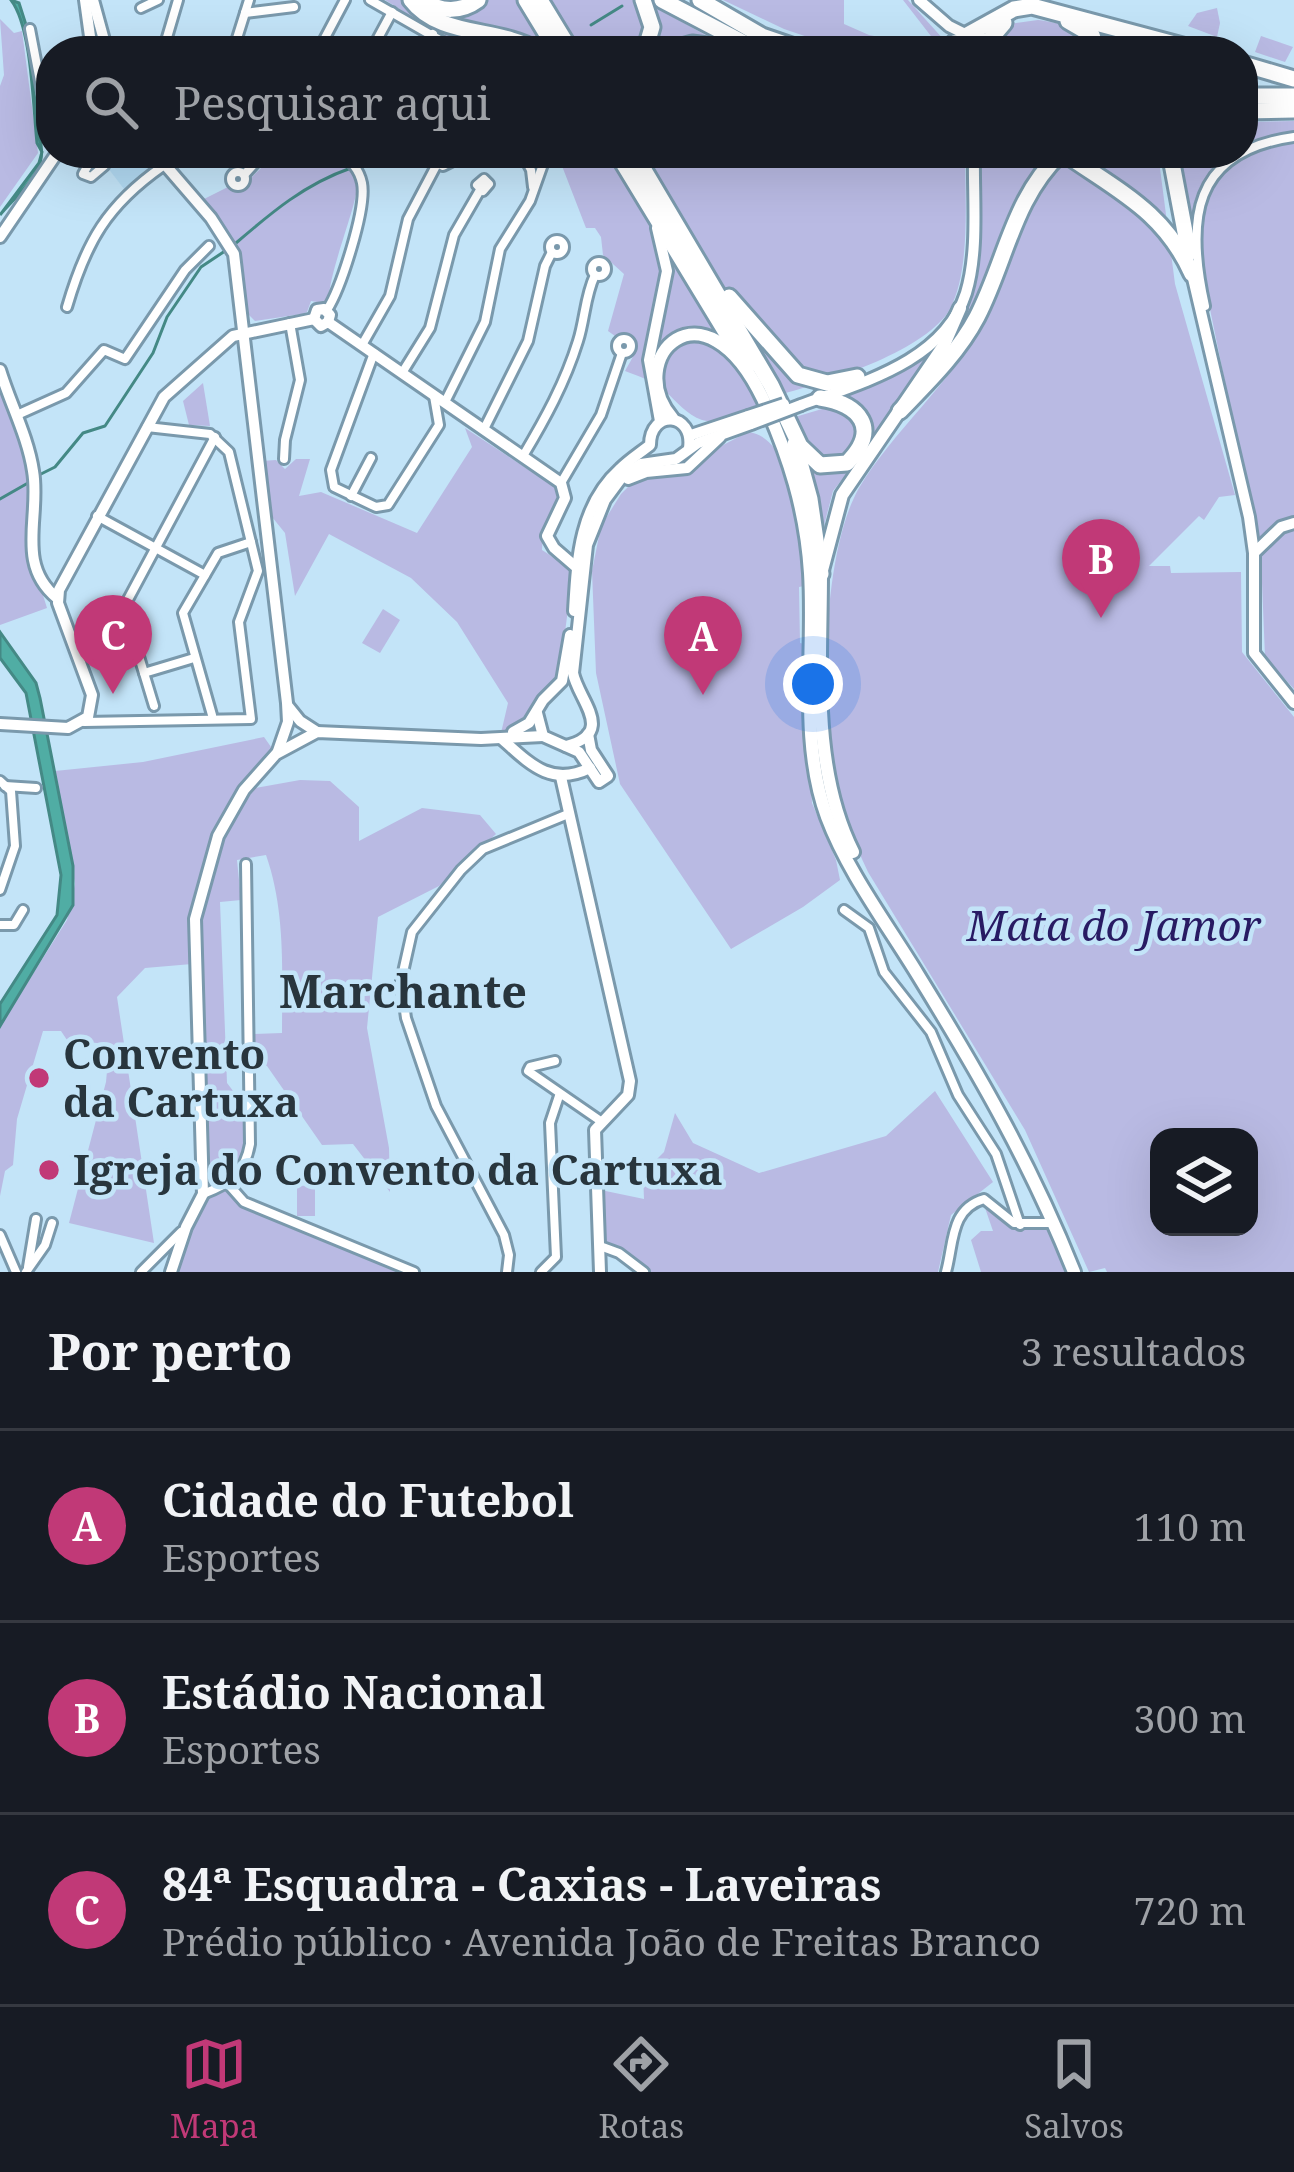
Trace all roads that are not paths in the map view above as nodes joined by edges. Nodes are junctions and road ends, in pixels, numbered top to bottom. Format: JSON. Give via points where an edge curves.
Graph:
{"nodes":[{"id":1,"x":89,"y":0,"type":"edge"},
{"id":2,"x":158,"y":0,"type":"edge"},
{"id":3,"x":178,"y":0,"type":"edge"},
{"id":4,"x":249,"y":0,"type":"edge"},
{"id":5,"x":345,"y":0,"type":"edge"},
{"id":6,"x":370,"y":0,"type":"edge"},
{"id":7,"x":411,"y":0,"type":"edge"},
{"id":8,"x":424,"y":0,"type":"edge"},
{"id":9,"x":478,"y":0,"type":"edge"},
{"id":10,"x":526,"y":0,"type":"edge"},
{"id":11,"x":540,"y":0,"type":"edge"},
{"id":12,"x":643,"y":0,"type":"edge"},
{"id":13,"x":662,"y":0,"type":"edge"},
{"id":14,"x":700,"y":0,"type":"edge"},
{"id":15,"x":918,"y":0,"type":"edge"},
{"id":16,"x":141,"y":8,"type":"dead end"},
{"id":17,"x":294,"y":8,"type":"dead end"},
{"id":18,"x":392,"y":12,"type":"junction"},
{"id":19,"x":245,"y":13,"type":"junction"},
{"id":20,"x":31,"y":28,"type":"dead end"},
{"id":21,"x":433,"y":34,"type":"joint"},
{"id":22,"x":91,"y":36,"type":"edge"},
{"id":23,"x":102,"y":36,"type":"edge"},
{"id":24,"x":167,"y":36,"type":"edge"},
{"id":25,"x":238,"y":36,"type":"edge"},
{"id":26,"x":326,"y":36,"type":"edge"},
{"id":27,"x":379,"y":36,"type":"edge"},
{"id":28,"x":436,"y":36,"type":"edge"},
{"id":29,"x":501,"y":36,"type":"edge"},
{"id":30,"x":547,"y":36,"type":"edge"},
{"id":31,"x":563,"y":36,"type":"edge"},
{"id":32,"x":649,"y":36,"type":"edge"},
{"id":33,"x":730,"y":36,"type":"edge"},
{"id":34,"x":762,"y":36,"type":"edge"},
{"id":35,"x":963,"y":36,"type":"edge"},
{"id":36,"x":982,"y":36,"type":"edge"},
{"id":37,"x":985,"y":36,"type":"edge"},
{"id":38,"x":1090,"y":36,"type":"edge"},
{"id":39,"x":1145,"y":36,"type":"edge"},
{"id":40,"x":36,"y":56,"type":"edge"},
{"id":41,"x":1258,"y":68,"type":"edge"},
{"id":42,"x":1294,"y":79,"type":"edge"},
{"id":43,"x":1258,"y":96,"type":"edge"},
{"id":44,"x":1294,"y":96,"type":"edge"},
{"id":45,"x":1294,"y":110,"type":"edge"},
{"id":46,"x":1258,"y":111,"type":"edge"},
{"id":47,"x":1294,"y":137,"type":"edge"},
{"id":48,"x":1258,"y":147,"type":"edge"},
{"id":49,"x":48,"y":168,"type":"edge"},
{"id":50,"x":150,"y":168,"type":"edge"},
{"id":51,"x":167,"y":168,"type":"edge"},
{"id":52,"x":250,"y":168,"type":"edge"},
{"id":53,"x":356,"y":168,"type":"edge"},
{"id":54,"x":431,"y":168,"type":"edge"},
{"id":55,"x":528,"y":168,"type":"edge"},
{"id":56,"x":542,"y":168,"type":"edge"},
{"id":57,"x":626,"y":168,"type":"edge"},
{"id":58,"x":643,"y":168,"type":"edge"},
{"id":59,"x":973,"y":168,"type":"edge"},
{"id":60,"x":1045,"y":168,"type":"edge"},
{"id":61,"x":1084,"y":168,"type":"edge"},
{"id":62,"x":1173,"y":168,"type":"edge"},
{"id":63,"x":1225,"y":168,"type":"edge"},
{"id":64,"x":244,"y":175,"type":"dead end"},
{"id":65,"x":534,"y":188,"type":"junction"},
{"id":66,"x":479,"y":190,"type":"dead end"},
{"id":67,"x":653,"y":213,"type":"junction"},
{"id":68,"x":0,"y":237,"type":"edge"},
{"id":69,"x":209,"y":246,"type":"dead end"},
{"id":70,"x":552,"y":252,"type":"dead end"},
{"id":71,"x":699,"y":260,"type":"junction"},
{"id":72,"x":1192,"y":274,"type":"junction"},
{"id":73,"x":595,"y":275,"type":"dead end"},
{"id":74,"x":67,"y":307,"type":"dead end"},
{"id":75,"x":960,"y":308,"type":"junction"},
{"id":76,"x":239,"y":310,"type":"junction"},
{"id":77,"x":328,"y":316,"type":"junction"},
{"id":78,"x":290,"y":323,"type":"junction"},
{"id":79,"x":262,"y":328,"type":"junction"},
{"id":80,"x":241,"y":333,"type":"junction"},
{"id":81,"x":220,"y":346,"type":"junction"},
{"id":82,"x":368,"y":350,"type":"junction"},
{"id":83,"x":243,"y":352,"type":"junction"},
{"id":84,"x":622,"y":353,"type":"dead end"},
{"id":85,"x":906,"y":361,"type":"junction"},
{"id":86,"x":747,"y":367,"type":"junction"},
{"id":87,"x":0,"y":370,"type":"edge"},
{"id":88,"x":401,"y":373,"type":"junction"},
{"id":89,"x":857,"y":377,"type":"junction"},
{"id":90,"x":820,"y":398,"type":"junction"},
{"id":91,"x":443,"y":401,"type":"junction"},
{"id":92,"x":799,"y":402,"type":"junction"},
{"id":93,"x":900,"y":411,"type":"junction"},
{"id":94,"x":15,"y":415,"type":"junction"},
{"id":95,"x":666,"y":419,"type":"junction"},
{"id":96,"x":750,"y":420,"type":"junction"},
{"id":97,"x":439,"y":424,"type":"junction"},
{"id":98,"x":146,"y":427,"type":"junction"},
{"id":99,"x":484,"y":429,"type":"junction"},
{"id":100,"x":732,"y":430,"type":"junction"},
{"id":101,"x":792,"y":430,"type":"junction"},
{"id":102,"x":215,"y":436,"type":"junction"},
{"id":103,"x":690,"y":441,"type":"junction"},
{"id":104,"x":650,"y":445,"type":"junction"},
{"id":105,"x":523,"y":456,"type":"junction"},
{"id":106,"x":371,"y":458,"type":"dead end"},
{"id":107,"x":284,"y":459,"type":"dead end"},
{"id":108,"x":664,"y":459,"type":"junction"},
{"id":109,"x":561,"y":482,"type":"junction"},
{"id":110,"x":615,"y":486,"type":"junction"},
{"id":111,"x":1244,"y":495,"type":"junction"},
{"id":112,"x":350,"y":496,"type":"junction"},
{"id":113,"x":97,"y":516,"type":"junction"},
{"id":114,"x":1294,"y":524,"type":"edge"},
{"id":115,"x":580,"y":541,"type":"junction"},
{"id":116,"x":251,"y":542,"type":"junction"},
{"id":117,"x":155,"y":548,"type":"junction"},
{"id":118,"x":558,"y":551,"type":"junction"},
{"id":119,"x":1254,"y":553,"type":"junction"},
{"id":120,"x":577,"y":567,"type":"junction"},
{"id":121,"x":821,"y":574,"type":"junction"},
{"id":122,"x":205,"y":575,"type":"junction"},
{"id":123,"x":58,"y":598,"type":"junction"},
{"id":124,"x":195,"y":658,"type":"junction"},
{"id":125,"x":144,"y":673,"type":"junction"},
{"id":126,"x":551,"y":693,"type":"junction"},
{"id":127,"x":580,"y":695,"type":"junction"},
{"id":128,"x":1294,"y":703,"type":"edge"},
{"id":129,"x":154,"y":706,"type":"dead end"},
{"id":130,"x":537,"y":713,"type":"junction"},
{"id":131,"x":212,"y":715,"type":"dead end"},
{"id":132,"x":292,"y":720,"type":"junction"},
{"id":133,"x":83,"y":722,"type":"junction"},
{"id":134,"x":0,"y":724,"type":"edge"},
{"id":135,"x":317,"y":732,"type":"junction"},
{"id":136,"x":588,"y":733,"type":"junction"},
{"id":137,"x":521,"y":736,"type":"junction"},
{"id":138,"x":543,"y":736,"type":"junction"},
{"id":139,"x":498,"y":739,"type":"junction"},
{"id":140,"x":294,"y":741,"type":"junction"},
{"id":141,"x":566,"y":746,"type":"junction"},
{"id":142,"x":276,"y":754,"type":"junction"},
{"id":143,"x":518,"y":754,"type":"junction"},
{"id":144,"x":590,"y":768,"type":"junction"},
{"id":145,"x":561,"y":777,"type":"junction"},
{"id":146,"x":5,"y":786,"type":"edge"},
{"id":147,"x":36,"y":788,"type":"dead end"},
{"id":148,"x":568,"y":814,"type":"junction"},
{"id":149,"x":246,"y":864,"type":"dead end"},
{"id":150,"x":2,"y":878,"type":"edge"},
{"id":151,"x":0,"y":890,"type":"edge"},
{"id":152,"x":23,"y":910,"type":"dead end"},
{"id":153,"x":844,"y":910,"type":"dead end"},
{"id":154,"x":0,"y":925,"type":"edge"},
{"id":155,"x":555,"y":1061,"type":"dead end"},
{"id":156,"x":559,"y":1096,"type":"junction"},
{"id":157,"x":602,"y":1122,"type":"junction"},
{"id":158,"x":229,"y":1185,"type":"junction"},
{"id":159,"x":203,"y":1194,"type":"junction"},
{"id":160,"x":36,"y":1219,"type":"dead end"},
{"id":161,"x":1054,"y":1222,"type":"junction"},
{"id":162,"x":52,"y":1223,"type":"dead end"},
{"id":163,"x":1020,"y":1225,"type":"junction"},
{"id":164,"x":187,"y":1226,"type":"junction"},
{"id":165,"x":0,"y":1235,"type":"edge"},
{"id":166,"x":598,"y":1246,"type":"junction"},
{"id":167,"x":27,"y":1270,"type":"edge"},
{"id":168,"x":16,"y":1272,"type":"edge"},
{"id":169,"x":141,"y":1272,"type":"edge"},
{"id":170,"x":171,"y":1272,"type":"edge"},
{"id":171,"x":414,"y":1272,"type":"edge"},
{"id":172,"x":507,"y":1272,"type":"edge"},
{"id":173,"x":541,"y":1272,"type":"edge"},
{"id":174,"x":600,"y":1272,"type":"edge"},
{"id":175,"x":644,"y":1272,"type":"edge"},
{"id":176,"x":946,"y":1272,"type":"edge"},
{"id":177,"x":1078,"y":1272,"type":"edge"}],
"edges":[{"from":1,"to":22,"type":"street"},
{"from":1,"to":23,"type":"street"},
{"from":2,"to":16,"type":"street"},
{"from":3,"to":24,"type":"street"},
{"from":4,"to":19,"type":"street"},
{"from":5,"to":26,"type":"street"},
{"from":6,"to":18,"type":"street"},
{"from":7,"to":29,"type":"highway","via":[[446,25]]},
{"from":8,"to":9,"type":"highway","via":[[458,10]]},
{"from":10,"to":30,"type":"highway"},
{"from":11,"to":31,"type":"highway"},
{"from":12,"to":32,"type":"highway"},
{"from":13,"to":33,"type":"highway"},
{"from":14,"to":34,"type":"highway"},
{"from":15,"to":35,"type":"street"},
{"from":17,"to":19,"type":"street"},
{"from":18,"to":21,"type":"street"},
{"from":18,"to":27,"type":"street"},
{"from":19,"to":25,"type":"street"},
{"from":20,"to":40,"type":"street"},
{"from":21,"to":28,"type":"street"},
{"from":36,"to":39,"type":"highway","via":[[1014,9],[1032,6]]},
{"from":37,"to":38,"type":"highway","via":[[1012,18],[1045,16]]},
{"from":41,"to":42,"type":"highway"},
{"from":43,"to":44,"type":"highway"},
{"from":45,"to":46,"type":"highway"},
{"from":47,"to":48,"type":"street"},
{"from":49,"to":68,"type":"street"},
{"from":50,"to":74,"type":"street","via":[[100,225]]},
{"from":51,"to":76,"type":"street","via":[[227,240]]},
{"from":52,"to":64,"type":"street"},
{"from":53,"to":77,"type":"street","via":[[363,196]]},
{"from":54,"to":82,"type":"street"},
{"from":55,"to":65,"type":"street"},
{"from":56,"to":65,"type":"street"},
{"from":57,"to":67,"type":"highway"},
{"from":58,"to":71,"type":"highway"},
{"from":59,"to":75,"type":"street","via":[[970,271]]},
{"from":60,"to":93,"type":"highway","via":[[976,318]]},
{"from":61,"to":72,"type":"highway","via":[[1161,222]]},
{"from":62,"to":72,"type":"highway"},
{"from":63,"to":111,"type":"street","via":[[1196,212],[1194,255]]},
{"from":65,"to":91,"type":"street","via":[[500,249],[485,322]]},
{"from":66,"to":88,"type":"street","via":[[454,235],[430,328]]},
{"from":67,"to":86,"type":"highway"},
{"from":67,"to":95,"type":"street","via":[[667,272],[650,360]]},
{"from":69,"to":94,"type":"street","via":[[125,359],[104,350],[66,393]]},
{"from":70,"to":99,"type":"street","via":[[528,340]]},
{"from":71,"to":89,"type":"highway","via":[[798,375],[827,383]]},
{"from":71,"to":101,"type":"highway"},
{"from":72,"to":111,"type":"street"},
{"from":73,"to":105,"type":"street","via":[[559,394]]},
{"from":75,"to":85,"type":"street"},
{"from":75,"to":93,"type":"main road"},
{"from":76,"to":79,"type":"street"},
{"from":76,"to":80,"type":"street"},
{"from":77,"to":78,"type":"street","via":[[321,326],[314,319]]},
{"from":77,"to":82,"type":"street"},
{"from":78,"to":79,"type":"street"},
{"from":78,"to":107,"type":"street","via":[[300,380]]},
{"from":79,"to":80,"type":"street"},
{"from":79,"to":83,"type":"street"},
{"from":80,"to":81,"type":"street"},
{"from":80,"to":83,"type":"street"},
{"from":81,"to":83,"type":"street"},
{"from":81,"to":98,"type":"street","via":[[164,397]]},
{"from":82,"to":88,"type":"street"},
{"from":82,"to":112,"type":"street","via":[[330,475],[334,488]]},
{"from":83,"to":132,"type":"street"},
{"from":84,"to":109,"type":"street","via":[[601,415]]},
{"from":85,"to":89,"type":"street"},
{"from":85,"to":90,"type":"street"},
{"from":86,"to":95,"type":"main road","via":[[710,335],[677,339],[656,370]]},
{"from":86,"to":161,"type":"main road","via":[[794,470],[808,548],[812,709],[826,815],[1018,1142]]},
{"from":87,"to":94,"type":"street"},
{"from":88,"to":91,"type":"street"},
{"from":89,"to":92,"type":"street"},
{"from":90,"to":92,"type":"street"},
{"from":90,"to":101,"type":"highway","via":[[856,410],[865,428],[858,452],[848,463],[820,465]]},
{"from":91,"to":97,"type":"street"},
{"from":91,"to":97,"type":"street"},
{"from":91,"to":99,"type":"street"},
{"from":92,"to":96,"type":"street","bridge":true},
{"from":93,"to":121,"type":"main road","via":[[842,495]]},
{"from":94,"to":123,"type":"street","via":[[34,474],[30,545],[44,585]]},
{"from":95,"to":103,"type":"street","via":[[684,424]]},
{"from":95,"to":104,"type":"street","via":[[651,431]]},
{"from":96,"to":100,"type":"street"},
{"from":96,"to":103,"type":"street"},
{"from":97,"to":112,"type":"street","via":[[388,505]]},
{"from":98,"to":102,"type":"street"},
{"from":98,"to":113,"type":"street"},
{"from":99,"to":105,"type":"street"},
{"from":100,"to":103,"type":"street"},
{"from":100,"to":110,"type":"street","via":[[688,468],[637,474]]},
{"from":101,"to":121,"type":"highway"},
{"from":102,"to":116,"type":"street","via":[[229,452]]},
{"from":102,"to":117,"type":"street"},
{"from":103,"to":108,"type":"street","via":[[681,457]]},
{"from":104,"to":108,"type":"street"},
{"from":104,"to":115,"type":"street","via":[[606,483]]},
{"from":105,"to":109,"type":"street"},
{"from":106,"to":112,"type":"street"},
{"from":108,"to":110,"type":"street","via":[[640,464]]},
{"from":109,"to":118,"type":"street","via":[[565,498],[547,536]]},
{"from":110,"to":127,"type":"street","via":[[587,545],[573,673]]},
{"from":111,"to":119,"type":"street"},
{"from":113,"to":117,"type":"street"},
{"from":113,"to":123,"type":"street"},
{"from":114,"to":119,"type":"street"},
{"from":115,"to":118,"type":"street"},
{"from":115,"to":120,"type":"street"},
{"from":116,"to":122,"type":"street","via":[[220,551]]},
{"from":116,"to":133,"type":"street","via":[[259,575],[238,622],[251,719]]},
{"from":117,"to":122,"type":"street"},
{"from":117,"to":125,"type":"street","via":[[124,608]]},
{"from":118,"to":120,"type":"street"},
{"from":119,"to":128,"type":"street","via":[[1254,653]]},
{"from":120,"to":126,"type":"street","via":[[564,676]]},
{"from":121,"to":177,"type":"main road","via":[[824,747],[836,812],[856,861],[1023,1137]]},
{"from":122,"to":124,"type":"street","via":[[183,614]]},
{"from":123,"to":133,"type":"street","via":[[92,695]]},
{"from":124,"to":125,"type":"street"},
{"from":124,"to":131,"type":"street"},
{"from":125,"to":129,"type":"street"},
{"from":126,"to":127,"type":"street"},
{"from":126,"to":130,"type":"street"},
{"from":127,"to":136,"type":"street","via":[[592,712]]},
{"from":130,"to":138,"type":"street"},
{"from":130,"to":139,"type":"street"},
{"from":132,"to":135,"type":"street"},
{"from":132,"to":140,"type":"street"},
{"from":132,"to":142,"type":"street"},
{"from":133,"to":134,"type":"street"},
{"from":135,"to":139,"type":"street"},
{"from":135,"to":140,"type":"street"},
{"from":136,"to":141,"type":"street"},
{"from":136,"to":144,"type":"street","via":[[608,776],[598,782]]},
{"from":137,"to":138,"type":"street"},
{"from":137,"to":139,"type":"street"},
{"from":137,"to":143,"type":"street"},
{"from":138,"to":141,"type":"street"},
{"from":139,"to":143,"type":"street"},
{"from":140,"to":142,"type":"street"},
{"from":141,"to":144,"type":"street"},
{"from":142,"to":159,"type":"street","via":[[226,815],[195,919]]},
{"from":143,"to":145,"type":"street"},
{"from":144,"to":145,"type":"street"},
{"from":145,"to":148,"type":"street"},
{"from":146,"to":147,"type":"street"},
{"from":146,"to":150,"type":"street","via":[[15,846]]},
{"from":148,"to":157,"type":"street","via":[[630,1081],[628,1095]]},
{"from":148,"to":172,"type":"street","via":[[483,849],[460,870],[412,932],[401,981],[436,1106],[504,1235]]},
{"from":149,"to":158,"type":"street","via":[[250,1144]]},
{"from":150,"to":151,"type":"street"},
{"from":152,"to":154,"type":"street","via":[[14,925]]},
{"from":153,"to":163,"type":"street","via":[[869,928],[884,972],[931,1031],[958,1095],[996,1154]]},
{"from":155,"to":156,"type":"street","via":[[528,1071]]},
{"from":156,"to":157,"type":"street"},
{"from":156,"to":173,"type":"street","via":[[550,1123],[556,1256]]},
{"from":157,"to":166,"type":"street","via":[[593,1147]]},
{"from":158,"to":159,"type":"street"},
{"from":158,"to":171,"type":"street","via":[[244,1202]]},
{"from":159,"to":164,"type":"street"},
{"from":160,"to":167,"type":"street"},
{"from":161,"to":163,"type":"street"},
{"from":161,"to":177,"type":"main road"},
{"from":162,"to":167,"type":"street"},
{"from":163,"to":176,"type":"street","via":[[976,1200],[959,1214]]},
{"from":164,"to":169,"type":"street"},
{"from":164,"to":170,"type":"street"},
{"from":165,"to":168,"type":"street"},
{"from":166,"to":174,"type":"street"},
{"from":166,"to":175,"type":"street"}]}
